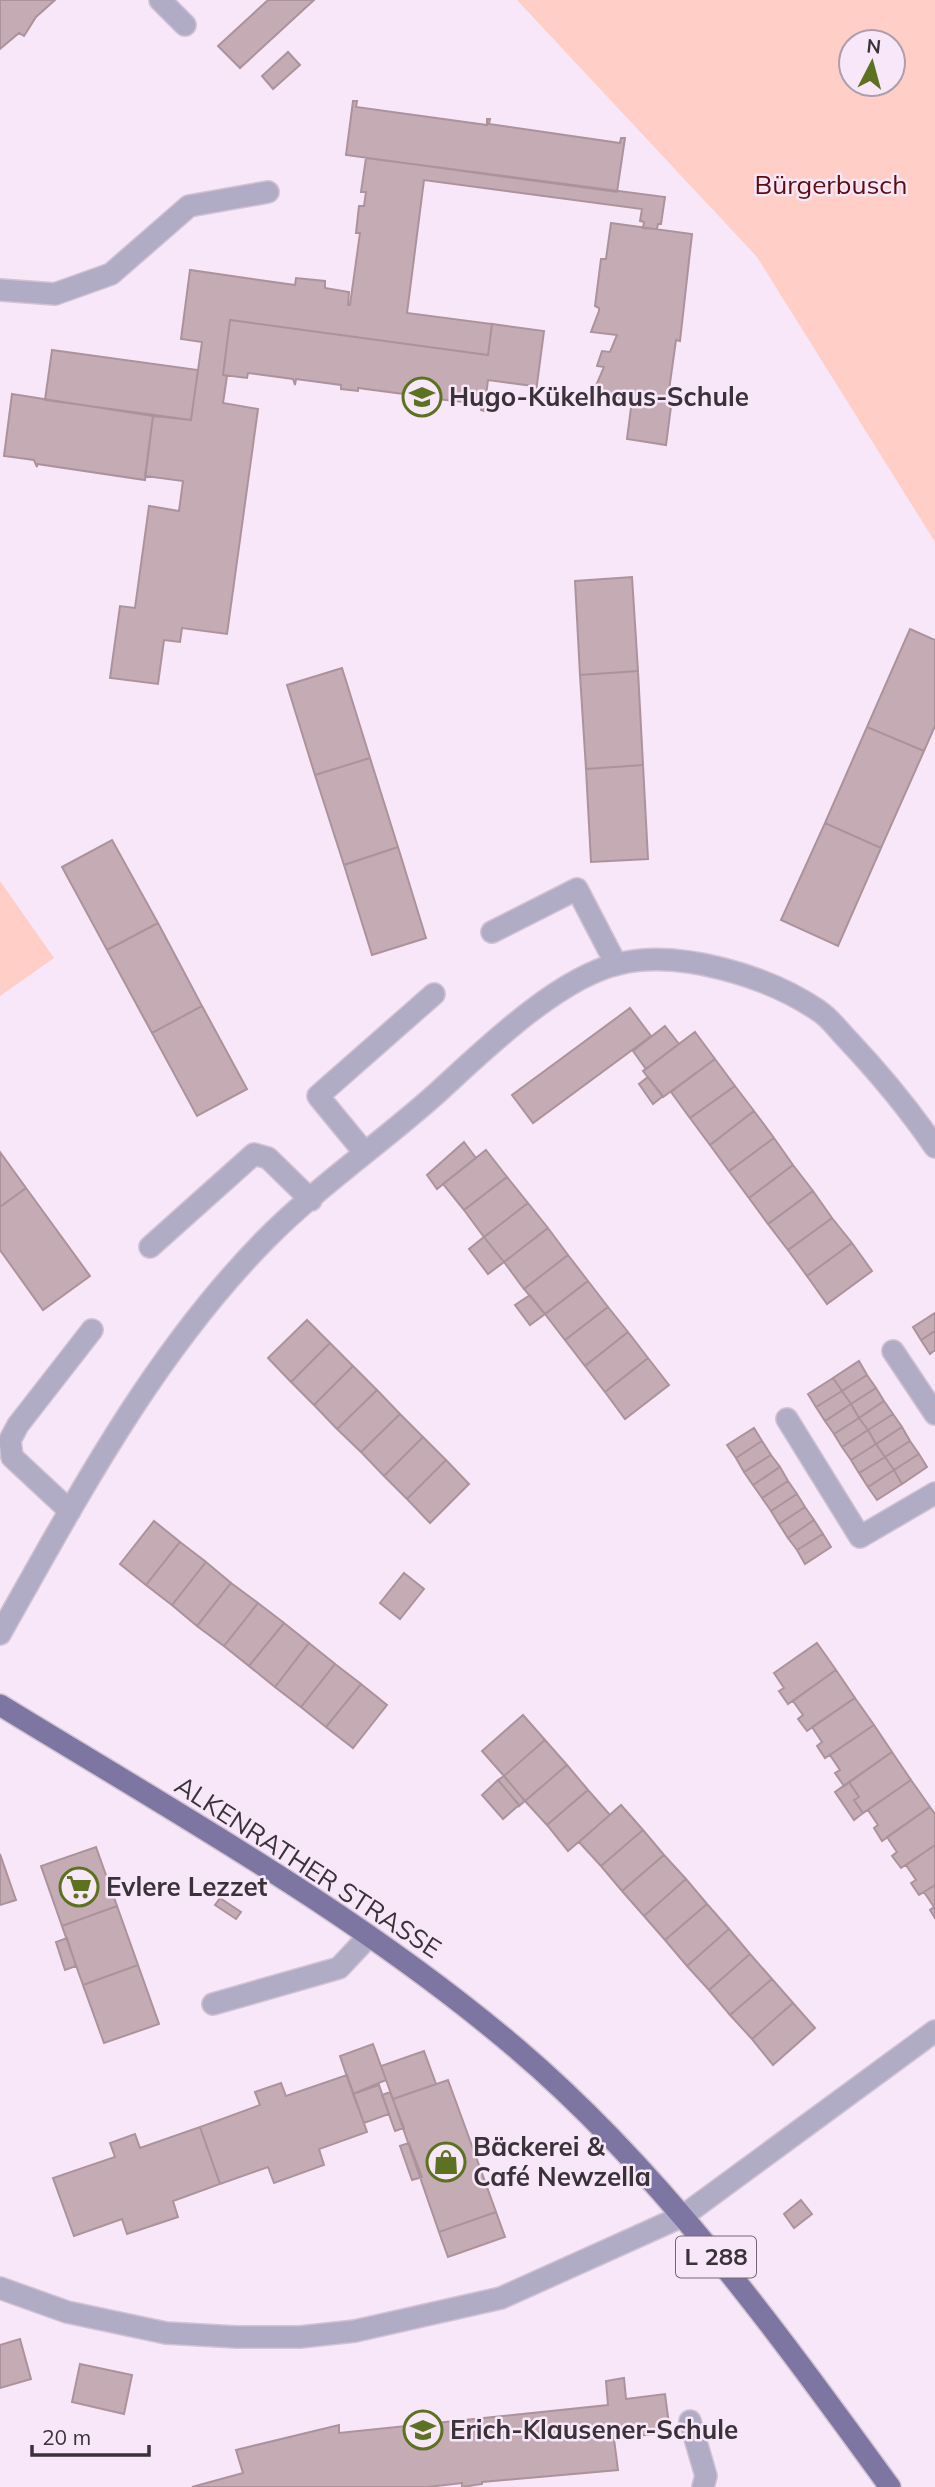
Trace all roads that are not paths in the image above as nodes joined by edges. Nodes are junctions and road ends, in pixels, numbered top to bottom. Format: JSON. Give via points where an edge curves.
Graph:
{"nodes":[{"id":1,"x":160,"y":0,"type":"edge"},
{"id":2,"x":185,"y":25,"type":"dead end"},
{"id":3,"x":268,"y":192,"type":"dead end"},
{"id":4,"x":0,"y":290,"type":"edge"},
{"id":5,"x":492,"y":932,"type":"dead end"},
{"id":6,"x":616,"y":964,"type":"junction"},
{"id":7,"x":433,"y":995,"type":"dead end"},
{"id":8,"x":932,"y":1135,"type":"edge"},
{"id":9,"x":365,"y":1153,"type":"junction"},
{"id":10,"x":311,"y":1200,"type":"junction"},
{"id":11,"x":150,"y":1247,"type":"dead end"},
{"id":12,"x":92,"y":1330,"type":"dead end"},
{"id":13,"x":893,"y":1351,"type":"dead end"},
{"id":14,"x":935,"y":1415,"type":"edge"},
{"id":15,"x":787,"y":1419,"type":"dead end"},
{"id":16,"x":935,"y":1493,"type":"edge"},
{"id":17,"x":70,"y":1511,"type":"junction"},
{"id":18,"x":0,"y":1634,"type":"edge"},
{"id":19,"x":0,"y":1705,"type":"edge"},
{"id":20,"x":369,"y":1936,"type":"junction"},
{"id":21,"x":213,"y":2004,"type":"dead end"},
{"id":22,"x":935,"y":2031,"type":"edge"},
{"id":23,"x":683,"y":2216,"type":"junction"},
{"id":24,"x":0,"y":2288,"type":"edge"},
{"id":25,"x":690,"y":2421,"type":"dead end"},
{"id":26,"x":703,"y":2487,"type":"edge"},
{"id":27,"x":890,"y":2487,"type":"edge"}],
"edges":[{"from":1,"to":2,"type":"street"},
{"from":3,"to":4,"type":"street","via":[[189,206],[111,274],[55,294]]},
{"from":5,"to":6,"type":"street","via":[[577,889]]},
{"from":6,"to":8,"type":"street","via":[[680,960],[782,990],[822,1012]]},
{"from":6,"to":9,"type":"street","via":[[578,980],[493,1041]]},
{"from":7,"to":9,"type":"street","via":[[318,1096]]},
{"from":9,"to":10,"type":"street"},
{"from":10,"to":11,"type":"street","via":[[268,1158],[254,1154]]},
{"from":10,"to":17,"type":"street","via":[[265,1239],[180,1337],[101,1454]]},
{"from":12,"to":17,"type":"street","via":[[31,1405],[10,1440],[12,1458]]},
{"from":13,"to":14,"type":"street"},
{"from":15,"to":16,"type":"street","via":[[860,1537]]},
{"from":17,"to":18,"type":"street"},
{"from":19,"to":20,"type":"main road","name":"ALKENRATHER STRASSE","number":"L 288","via":[[312,1896]]},
{"from":20,"to":21,"type":"street","via":[[339,1968]]},
{"from":20,"to":23,"type":"main road","name":"ALKENRATHER STRASSE","number":"L 288","via":[[517,2049],[578,2105]]},
{"from":22,"to":23,"type":"street"},
{"from":23,"to":24,"type":"street","via":[[501,2298],[355,2331],[250,2337],[166,2333],[67,2312]]},
{"from":23,"to":27,"type":"main road","name":"ALKENRATHER STRASSE","number":"L 288","via":[[794,2355]]},
{"from":25,"to":26,"type":"street","via":[[706,2476]]}]}
